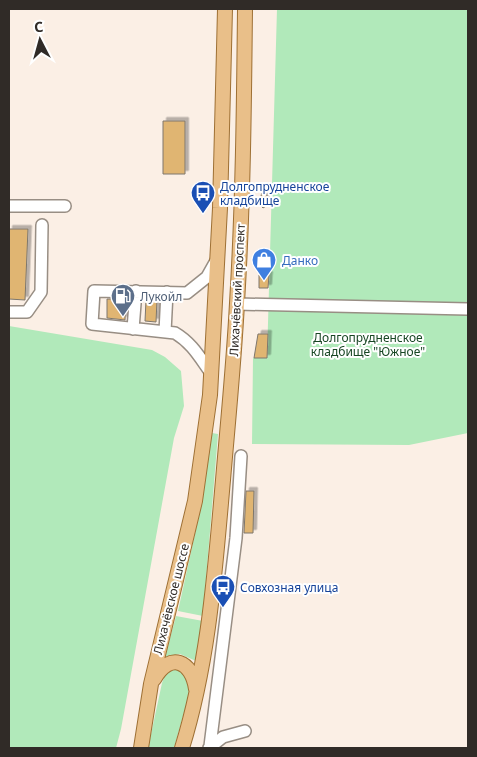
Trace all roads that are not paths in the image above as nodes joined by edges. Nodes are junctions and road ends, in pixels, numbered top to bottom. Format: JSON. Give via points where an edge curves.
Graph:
{"nodes":[{"id":1,"x":225,"y":9,"type":"edge"},
{"id":2,"x":245,"y":9,"type":"edge"},
{"id":3,"x":9,"y":206,"type":"edge"},
{"id":4,"x":65,"y":206,"type":"dead end"},
{"id":5,"x":42,"y":225,"type":"dead end"},
{"id":6,"x":218,"y":257,"type":"junction"},
{"id":7,"x":136,"y":291,"type":"junction"},
{"id":8,"x":167,"y":292,"type":"junction"},
{"id":9,"x":237,"y":304,"type":"junction"},
{"id":10,"x":468,"y":309,"type":"edge"},
{"id":11,"x":9,"y":312,"type":"edge"},
{"id":12,"x":133,"y":329,"type":"junction"},
{"id":13,"x":165,"y":332,"type":"junction"},
{"id":14,"x":211,"y":373,"type":"junction"},
{"id":15,"x":203,"y":450,"type":"joint"},
{"id":16,"x":241,"y":456,"type":"dead end"},
{"id":17,"x":151,"y":684,"type":"junction"},
{"id":18,"x":197,"y":696,"type":"junction"},
{"id":19,"x":245,"y":731,"type":"dead end"},
{"id":20,"x":210,"y":747,"type":"edge"},
{"id":21,"x":141,"y":748,"type":"edge"},
{"id":22,"x":182,"y":748,"type":"edge"}],
"edges":[{"from":1,"to":6,"type":"main road","name":"Лихачёвский проспект"},
{"from":2,"to":9,"type":"main road","name":"Лихачёвский проспект"},
{"from":3,"to":4,"type":"lane"},
{"from":5,"to":11,"type":"lane","via":[[41,292],[27,312]]},
{"from":6,"to":8,"type":"lane","via":[[212,270],[187,293]]},
{"from":6,"to":14,"type":"main road","name":"Лихачёвский проспект"},
{"from":7,"to":8,"type":"lane"},
{"from":7,"to":12,"type":"lane"},
{"from":7,"to":12,"type":"lane","via":[[94,291],[92,324]]},
{"from":8,"to":13,"type":"lane"},
{"from":9,"to":10,"type":"lane"},
{"from":9,"to":18,"type":"main road","name":"Лихачёвский проспект","via":[[210,620]]},
{"from":12,"to":13,"type":"lane"},
{"from":13,"to":14,"type":"lane","via":[[187,340]]},
{"from":14,"to":15,"type":"main road","name":"Лихачёвский проспект"},
{"from":15,"to":17,"type":"main road","name":"Лихачёвское шоссе","via":[[195,501]]},
{"from":16,"to":20,"type":"lane","via":[[235,548]]},
{"from":17,"to":18,"type":"main road","via":[[164,667],[181,663],[194,676]]},
{"from":17,"to":21,"type":"main road","name":"Лихачёвское шоссе"},
{"from":18,"to":22,"type":"main road"},
{"from":19,"to":20,"type":"lane","via":[[230,735]]}]}
